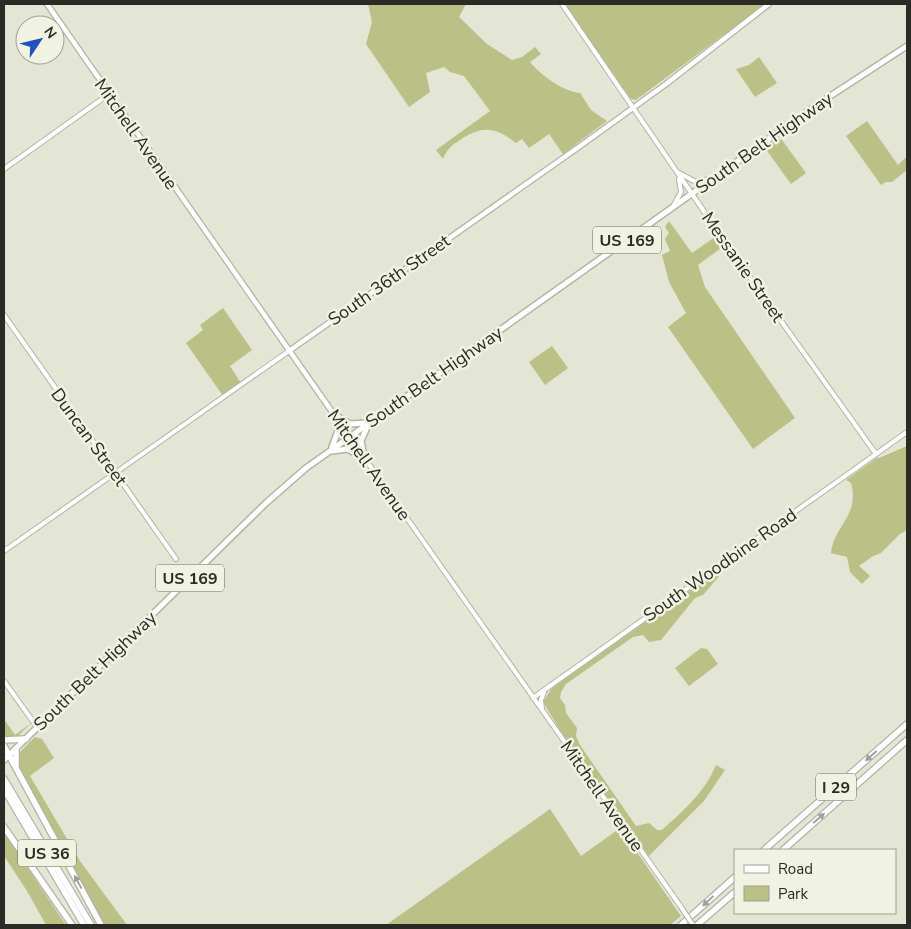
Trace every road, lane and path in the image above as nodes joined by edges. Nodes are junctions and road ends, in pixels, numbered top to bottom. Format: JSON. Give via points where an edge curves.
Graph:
{"nodes":[{"id":1,"x":47,"y":4,"type":"edge"},
{"id":2,"x":562,"y":4,"type":"edge"},
{"id":3,"x":770,"y":4,"type":"edge"},
{"id":4,"x":907,"y":46,"type":"edge"},
{"id":5,"x":109,"y":94,"type":"junction"},
{"id":6,"x":633,"y":108,"type":"junction"},
{"id":7,"x":4,"y":170,"type":"edge"},
{"id":8,"x":675,"y":170,"type":"junction"},
{"id":9,"x":714,"y":178,"type":"junction"},
{"id":10,"x":692,"y":194,"type":"junction"},
{"id":11,"x":671,"y":209,"type":"junction"},
{"id":12,"x":4,"y":315,"type":"edge"},
{"id":13,"x":289,"y":351,"type":"junction"},
{"id":14,"x":334,"y":416,"type":"junction"},
{"id":15,"x":370,"y":422,"type":"junction"},
{"id":16,"x":907,"y":432,"type":"edge"},
{"id":17,"x":349,"y":436,"type":"junction"},
{"id":18,"x":329,"y":451,"type":"junction"},
{"id":19,"x":876,"y":454,"type":"junction"},
{"id":20,"x":365,"y":460,"type":"junction"},
{"id":21,"x":114,"y":473,"type":"junction"},
{"id":22,"x":4,"y":550,"type":"edge"},
{"id":23,"x":176,"y":559,"type":"dead end"},
{"id":24,"x":4,"y":681,"type":"edge"},
{"id":25,"x":544,"y":690,"type":"junction"},
{"id":26,"x":533,"y":698,"type":"junction"},
{"id":27,"x":543,"y":712,"type":"junction"},
{"id":28,"x":907,"y":724,"type":"edge"},
{"id":29,"x":37,"y":728,"type":"junction"},
{"id":30,"x":26,"y":739,"type":"junction"},
{"id":31,"x":4,"y":740,"type":"edge"},
{"id":32,"x":907,"y":740,"type":"edge"},
{"id":33,"x":4,"y":746,"type":"edge"},
{"id":34,"x":16,"y":749,"type":"junction"},
{"id":35,"x":9,"y":755,"type":"junction"},
{"id":36,"x":4,"y":760,"type":"edge"},
{"id":37,"x":16,"y":767,"type":"junction"},
{"id":38,"x":4,"y":779,"type":"edge"},
{"id":39,"x":4,"y":789,"type":"edge"},
{"id":40,"x":4,"y":827,"type":"edge"},
{"id":41,"x":765,"y":849,"type":"edge"},
{"id":42,"x":783,"y":849,"type":"edge"},
{"id":43,"x":734,"y":878,"type":"edge"},
{"id":44,"x":734,"y":893,"type":"edge"},
{"id":45,"x":72,"y":925,"type":"edge"},
{"id":46,"x":84,"y":925,"type":"edge"},
{"id":47,"x":91,"y":925,"type":"edge"},
{"id":48,"x":101,"y":925,"type":"edge"},
{"id":49,"x":681,"y":925,"type":"edge"},
{"id":50,"x":693,"y":925,"type":"edge"},
{"id":51,"x":698,"y":925,"type":"edge"}],
"edges":[{"from":1,"to":5,"type":"main road","name":"Mitchell Avenue"},
{"from":2,"to":6,"type":"street","name":"Messanie Street"},
{"from":3,"to":6,"type":"main road","name":"South 36th Street"},
{"from":4,"to":9,"type":"main road","name":"South Belt Highway","number":"US 169"},
{"from":5,"to":7,"type":"street"},
{"from":5,"to":13,"type":"main road","name":"Mitchell Avenue"},
{"from":6,"to":8,"type":"street","name":"Messanie Street"},
{"from":6,"to":13,"type":"main road","name":"South 36th Street"},
{"from":8,"to":9,"type":"street","via":[[696,182]]},
{"from":8,"to":10,"type":"street","name":"Messanie Street"},
{"from":8,"to":11,"type":"street","via":[[682,192]]},
{"from":9,"to":10,"type":"main road","name":"South Belt Highway","number":"US 169"},
{"from":10,"to":11,"type":"main road","name":"South Belt Highway","number":"US 169"},
{"from":10,"to":19,"type":"street","name":"Messanie Street"},
{"from":11,"to":15,"type":"main road","name":"South Belt Highway","number":"US 169"},
{"from":12,"to":21,"type":"street","name":"Duncan Street"},
{"from":13,"to":14,"type":"main road","name":"Mitchell Avenue"},
{"from":13,"to":21,"type":"street","name":"South 36th Street"},
{"from":14,"to":15,"type":"main road","via":[[350,424]]},
{"from":14,"to":17,"type":"main road","name":"Mitchell Avenue"},
{"from":14,"to":18,"type":"main road","via":[[337,437]]},
{"from":15,"to":17,"type":"main road","name":"South Belt Highway","number":"US 169"},
{"from":15,"to":20,"type":"main road","via":[[361,441]]},
{"from":16,"to":19,"type":"street","name":"South Woodbine Road"},
{"from":17,"to":18,"type":"main road","name":"South Belt Highway","number":"US 169"},
{"from":17,"to":20,"type":"street","name":"Mitchell Avenue"},
{"from":18,"to":20,"type":"main road","via":[[348,449]]},
{"from":18,"to":29,"type":"main road","name":"South Belt Highway","number":"US 169","via":[[266,503]]},
{"from":19,"to":25,"type":"street","name":"South Woodbine Road"},
{"from":20,"to":26,"type":"street","name":"Mitchell Avenue"},
{"from":21,"to":22,"type":"street","name":"South 36th Street"},
{"from":21,"to":23,"type":"street","name":"Duncan Street"},
{"from":24,"to":29,"type":"street"},
{"from":25,"to":26,"type":"street","name":"South Woodbine Road"},
{"from":25,"to":27,"type":"street","via":[[541,700]]},
{"from":26,"to":27,"type":"street","name":"Mitchell Avenue"},
{"from":27,"to":50,"type":"street","name":"Mitchell Avenue","bridge":true},
{"from":28,"to":41,"type":"highway","number":"I 29","one_way":true},
{"from":29,"to":30,"type":"main road","name":"South Belt Highway","number":"US 169"},
{"from":30,"to":31,"type":"highway"},
{"from":30,"to":34,"type":"main road","name":"South Belt Highway","number":"US 169"},
{"from":42,"to":32,"type":"highway","number":"I 29","one_way":true},
{"from":33,"to":35,"type":"highway"},
{"from":34,"to":35,"type":"main road","name":"South Belt Highway","number":"US 169"},
{"from":34,"to":37,"type":"highway"},
{"from":35,"to":36,"type":"main road","name":"South Belt Highway","number":"US 169"},
{"from":35,"to":37,"type":"highway"},
{"from":48,"to":37,"type":"highway","one_way":true},
{"from":38,"to":47,"type":"highway","number":"US 36"},
{"from":39,"to":46,"type":"highway","number":"US 36"},
{"from":40,"to":45,"type":"highway"},
{"from":43,"to":49,"type":"highway","one_way":true},
{"from":44,"to":51,"type":"highway"}]}
